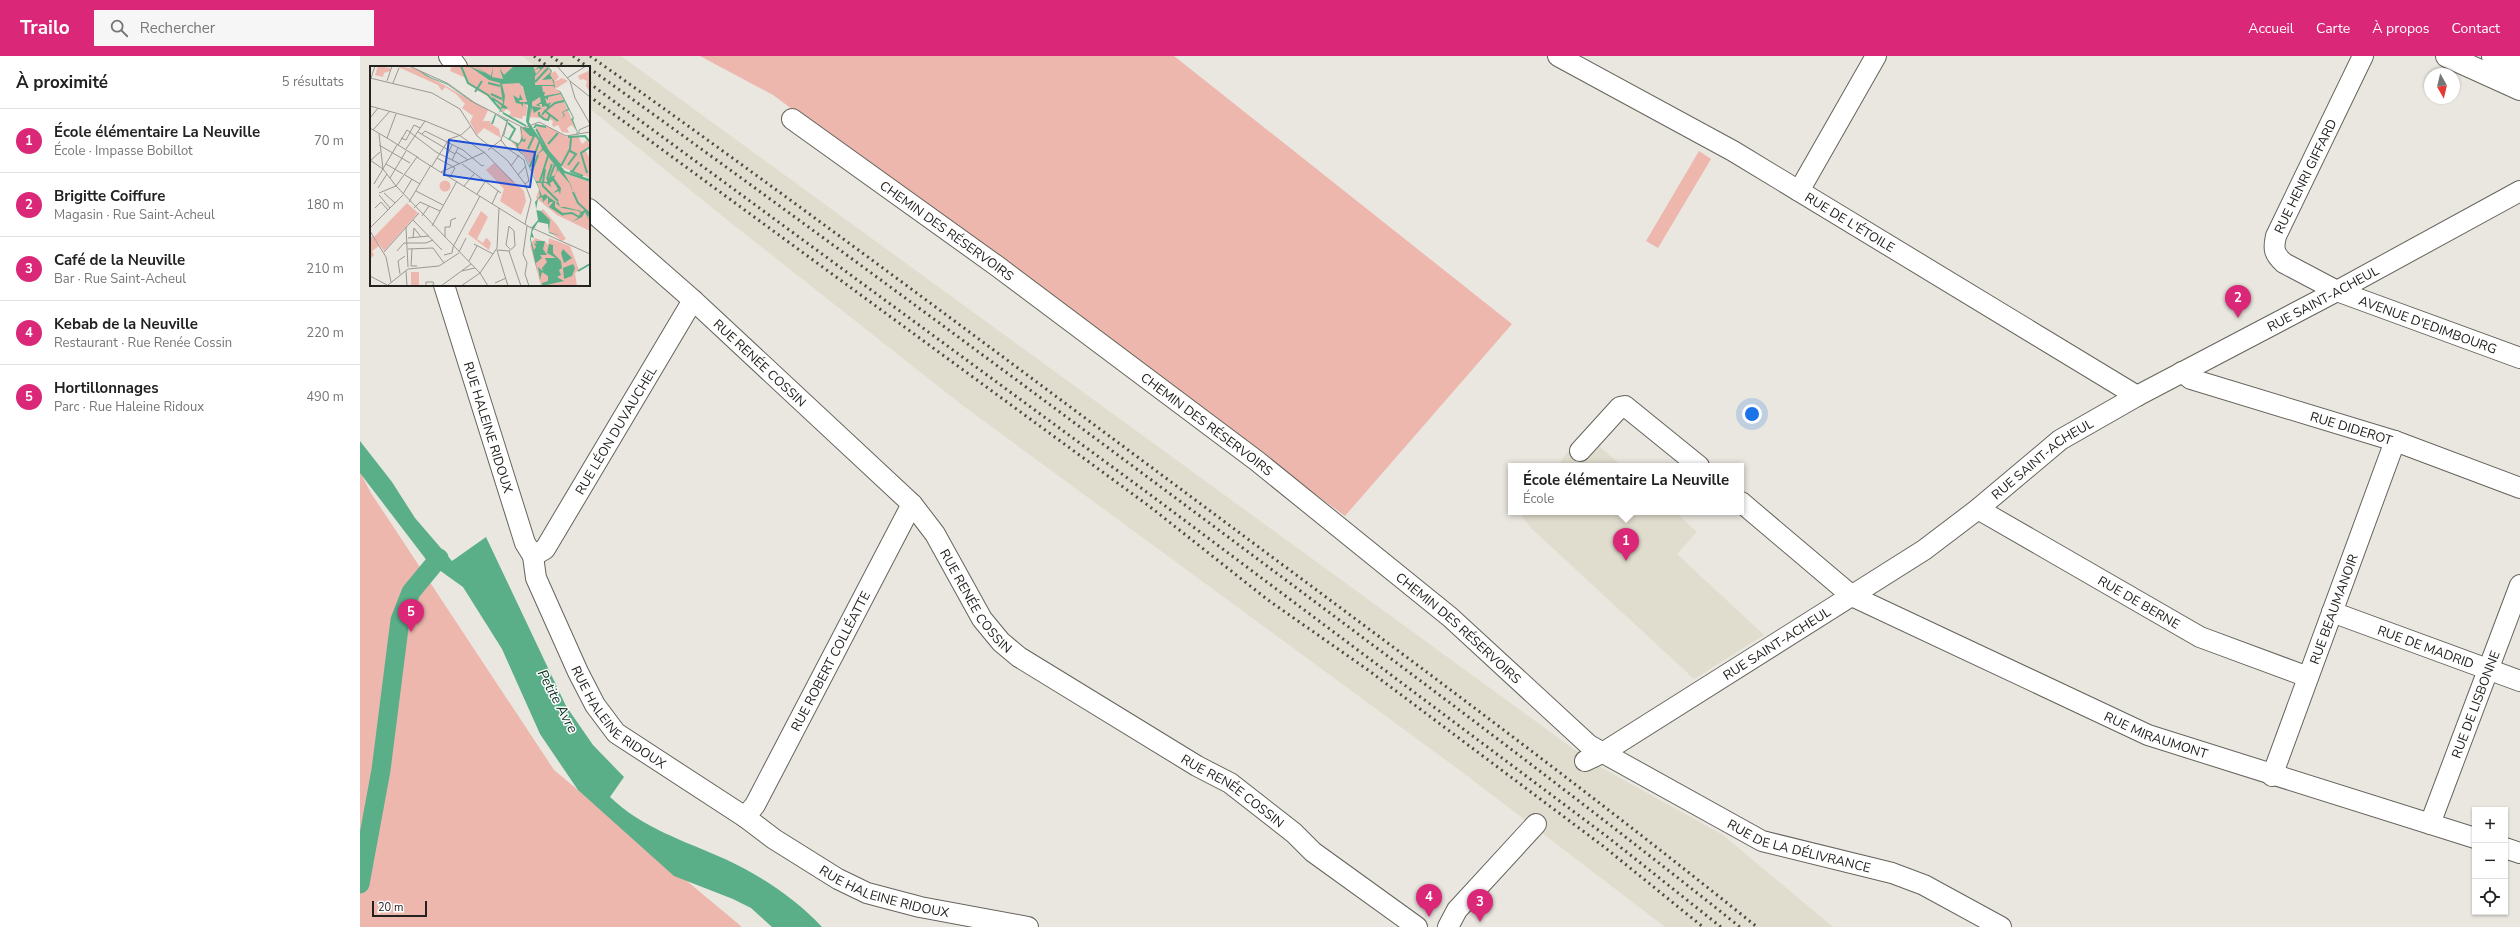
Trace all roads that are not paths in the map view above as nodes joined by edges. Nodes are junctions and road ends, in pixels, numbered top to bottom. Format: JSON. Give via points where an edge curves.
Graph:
{"nodes":[{"id":1,"x":449,"y":56,"type":"edge"},
{"id":2,"x":1558,"y":56,"type":"edge"},
{"id":3,"x":1876,"y":56,"type":"edge"},
{"id":4,"x":2363,"y":56,"type":"edge"},
{"id":5,"x":2447,"y":56,"type":"edge"},
{"id":6,"x":2493,"y":56,"type":"edge"},
{"id":7,"x":456,"y":66,"type":"edge"},
{"id":8,"x":2520,"y":68,"type":"edge"},
{"id":9,"x":2520,"y":89,"type":"edge"},
{"id":10,"x":792,"y":119,"type":"dead end"},
{"id":11,"x":1799,"y":190,"type":"junction"},
{"id":12,"x":2520,"y":191,"type":"edge"},
{"id":13,"x":590,"y":210,"type":"edge"},
{"id":14,"x":444,"y":286,"type":"edge"},
{"id":15,"x":2337,"y":291,"type":"junction"},
{"id":16,"x":693,"y":300,"type":"junction"},
{"id":17,"x":2520,"y":358,"type":"edge"},
{"id":18,"x":2182,"y":372,"type":"junction"},
{"id":19,"x":2137,"y":396,"type":"junction"},
{"id":20,"x":2396,"y":441,"type":"junction"},
{"id":21,"x":1580,"y":451,"type":"dead end"},
{"id":22,"x":1695,"y":463,"type":"edge"},
{"id":23,"x":2520,"y":488,"type":"edge"},
{"id":24,"x":912,"y":504,"type":"junction"},
{"id":25,"x":1744,"y":505,"type":"edge"},
{"id":26,"x":1978,"y":510,"type":"junction"},
{"id":27,"x":533,"y":556,"type":"junction"},
{"id":28,"x":2520,"y":585,"type":"edge"},
{"id":29,"x":1852,"y":596,"type":"junction"},
{"id":30,"x":2332,"y":612,"type":"junction"},
{"id":31,"x":2488,"y":669,"type":"junction"},
{"id":32,"x":2308,"y":677,"type":"junction"},
{"id":33,"x":2520,"y":680,"type":"edge"},
{"id":34,"x":1604,"y":752,"type":"junction"},
{"id":35,"x":1585,"y":761,"type":"dead end"},
{"id":36,"x":2272,"y":776,"type":"junction"},
{"id":37,"x":745,"y":817,"type":"junction"},
{"id":38,"x":1536,"y":824,"type":"dead end"},
{"id":39,"x":2430,"y":824,"type":"junction"},
{"id":40,"x":2472,"y":837,"type":"edge"},
{"id":41,"x":2508,"y":849,"type":"edge"},
{"id":42,"x":2520,"y":853,"type":"edge"},
{"id":43,"x":1028,"y":927,"type":"edge"},
{"id":44,"x":1417,"y":927,"type":"edge"},
{"id":45,"x":1448,"y":927,"type":"edge"},
{"id":46,"x":2000,"y":927,"type":"edge"}],
"edges":[{"from":1,"to":7,"type":"street"},
{"from":2,"to":11,"type":"street","name":"RUE DE L'ÉTOILE","via":[[1733,151]]},
{"from":3,"to":11,"type":"street"},
{"from":4,"to":15,"type":"street","name":"RUE HENRI GIFFARD","via":[[2276,236],[2273,249],[2284,263]]},
{"from":5,"to":9,"type":"main road"},
{"from":6,"to":8,"type":"main road"},
{"from":10,"to":34,"type":"street","name":"CHEMIN DES RÉSERVOIRS","via":[[1003,271],[1257,461],[1450,617],[1549,710],[1589,745]]},
{"from":11,"to":19,"type":"street","name":"RUE DE L'ÉTOILE"},
{"from":12,"to":15,"type":"street","name":"RUE SAINT-ACHEUL"},
{"from":13,"to":16,"type":"street","name":"RUE RENÉE COSSIN"},
{"from":14,"to":27,"type":"street","name":"RUE HALEINE RIDOUX","via":[[524,543]]},
{"from":15,"to":17,"type":"street","name":"AVENUE D'EDIMBOURG"},
{"from":15,"to":18,"type":"street","name":"RUE SAINT-ACHEUL"},
{"from":16,"to":24,"type":"street","name":"RUE RENÉE COSSIN"},
{"from":16,"to":27,"type":"street","name":"RUE LÉON DUVAUCHEL","via":[[545,549]]},
{"from":18,"to":19,"type":"street","name":"RUE SAINT-ACHEUL"},
{"from":18,"to":20,"type":"street","name":"RUE DIDEROT","via":[[2191,379]]},
{"from":19,"to":26,"type":"street","name":"RUE SAINT-ACHEUL","via":[[2060,440]]},
{"from":20,"to":23,"type":"street","name":"RUE DIDEROT"},
{"from":20,"to":30,"type":"street","name":"RUE BEAUMANOIR"},
{"from":21,"to":22,"type":"street","via":[[1620,407],[1625,406]]},
{"from":24,"to":37,"type":"street","name":"RUE ROBERT COLLÉATTE","via":[[755,805]]},
{"from":24,"to":44,"type":"street","name":"RUE RENÉE COSSIN","via":[[938,540],[982,619],[1001,642],[1025,661],[1196,766],[1230,783],[1294,833],[1313,852]]},
{"from":25,"to":29,"type":"street","name":"RUE MIRAUMONT"},
{"from":26,"to":29,"type":"street","name":"RUE SAINT-ACHEUL","via":[[1924,550]]},
{"from":26,"to":32,"type":"street","name":"RUE DE BERNE","via":[[2200,636]]},
{"from":27,"to":37,"type":"street","name":"RUE HALEINE RIDOUX","via":[[536,578],[578,672],[595,705],[616,733]]},
{"from":28,"to":31,"type":"street","name":"RUE DE LISBONNE"},
{"from":29,"to":34,"type":"street","name":"RUE SAINT-ACHEUL"},
{"from":29,"to":36,"type":"street","name":"RUE MIRAUMONT","via":[[2148,735]]},
{"from":30,"to":31,"type":"street","name":"RUE DE MADRID"},
{"from":30,"to":32,"type":"street","name":"RUE BEAUMANOIR"},
{"from":31,"to":33,"type":"street","name":"RUE DE MADRID"},
{"from":31,"to":39,"type":"street","name":"RUE DE LISBONNE"},
{"from":32,"to":36,"type":"street","name":"RUE BEAUMANOIR"},
{"from":34,"to":35,"type":"street","name":"RUE SAINT-ACHEUL"},
{"from":34,"to":46,"type":"street","name":"RUE DE LA DÉLIVRANCE","via":[[1762,841],[1892,873],[1924,885]]},
{"from":36,"to":39,"type":"street","name":"RUE MIRAUMONT"},
{"from":37,"to":43,"type":"street","name":"RUE HALEINE RIDOUX","via":[[774,839],[838,879],[868,893],[920,907]]},
{"from":38,"to":45,"type":"street","via":[[1458,910]]},
{"from":39,"to":40,"type":"street","name":"RUE MIRAUMONT"},
{"from":41,"to":42,"type":"street"}]}
